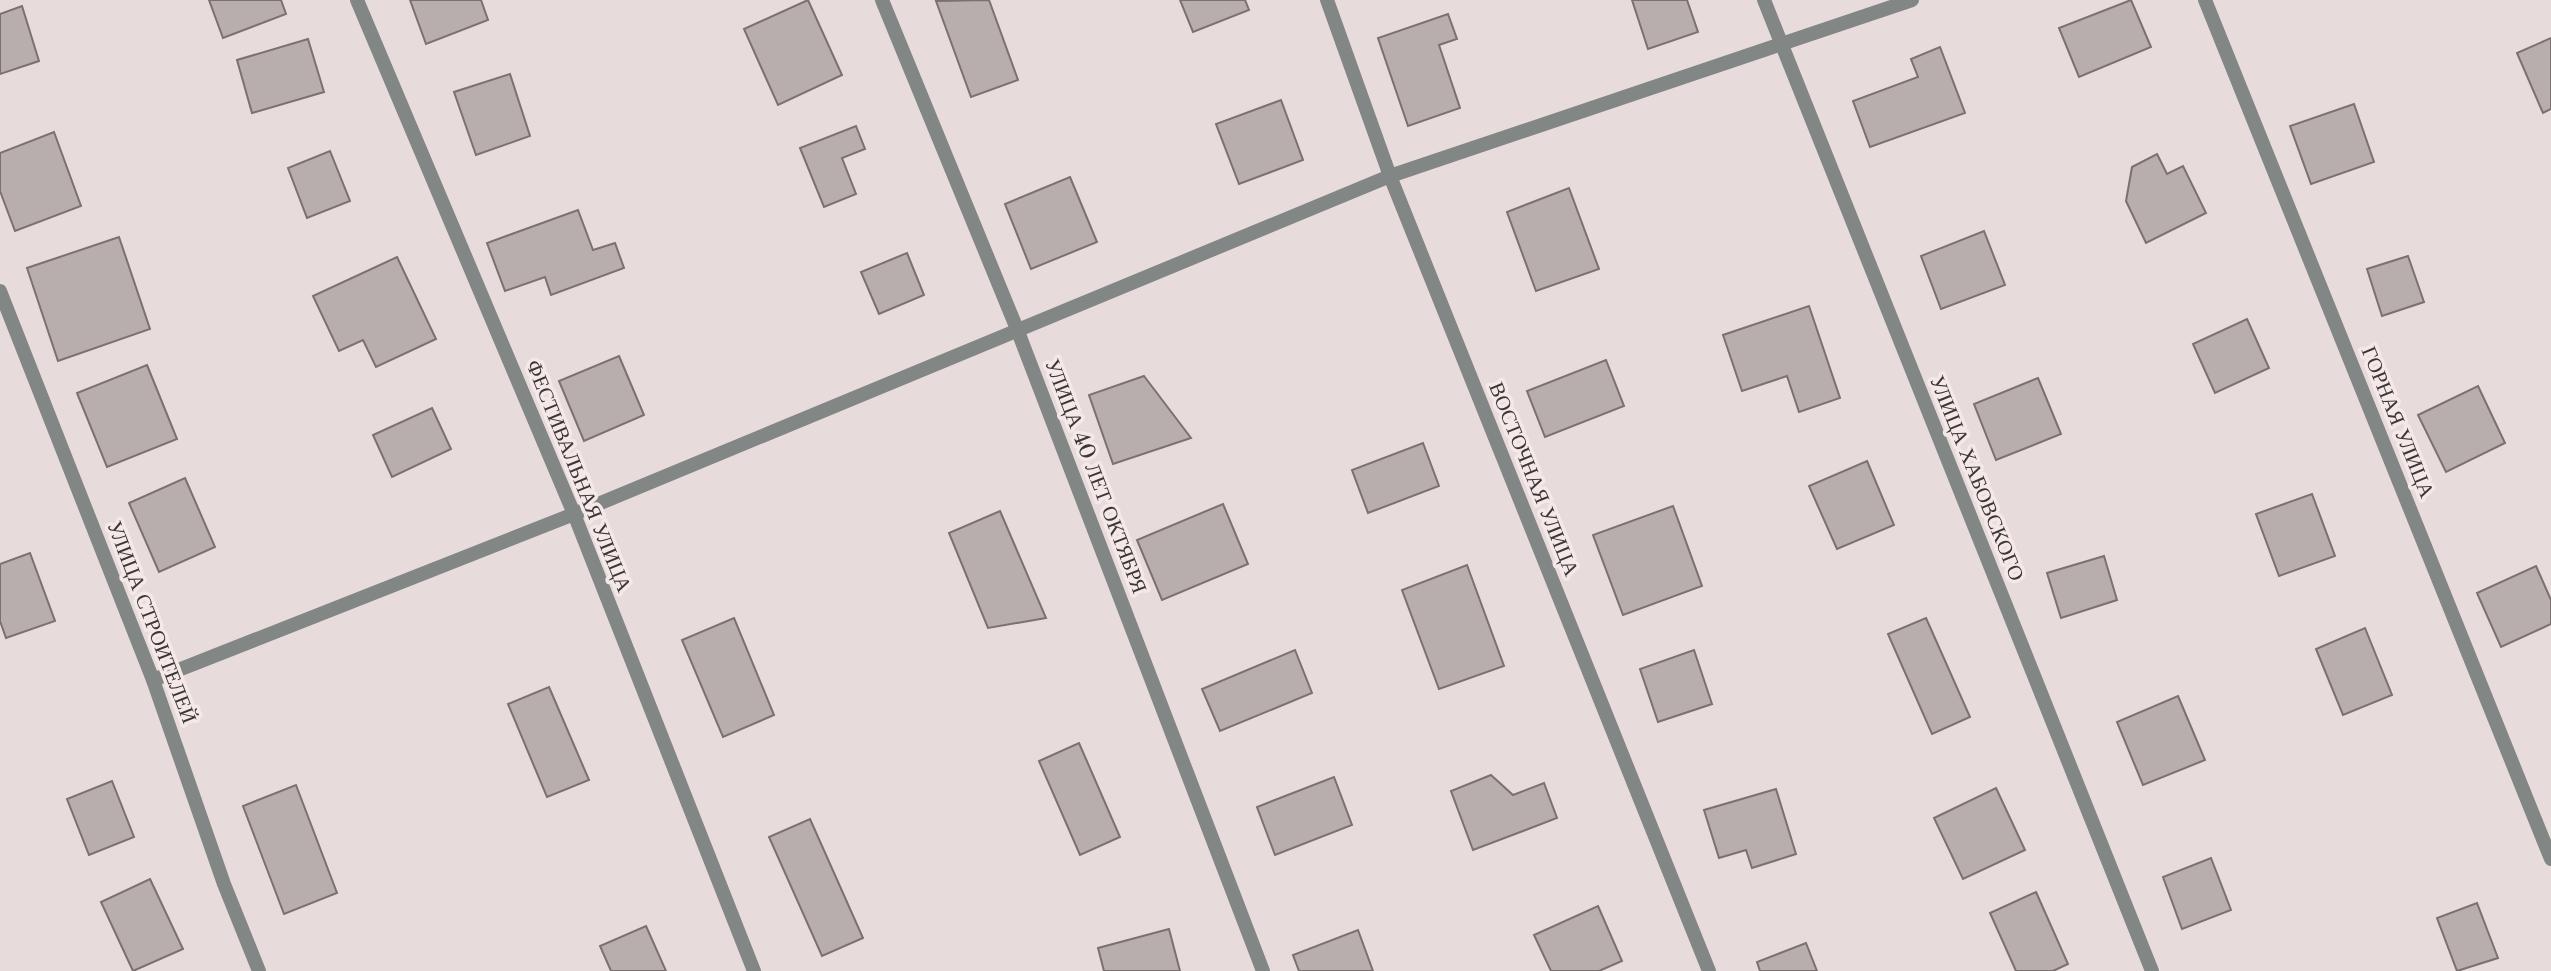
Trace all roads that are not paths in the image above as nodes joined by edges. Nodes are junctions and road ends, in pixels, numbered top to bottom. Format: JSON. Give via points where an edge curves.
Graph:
{"nodes":[{"id":1,"x":357,"y":0,"type":"edge"},
{"id":2,"x":882,"y":0,"type":"edge"},
{"id":3,"x":1327,"y":0,"type":"edge"},
{"id":4,"x":1764,"y":0,"type":"edge"},
{"id":5,"x":1912,"y":0,"type":"edge"},
{"id":6,"x":2205,"y":0,"type":"edge"},
{"id":7,"x":1781,"y":43,"type":"junction"},
{"id":8,"x":1390,"y":176,"type":"junction"},
{"id":9,"x":0,"y":290,"type":"edge"},
{"id":10,"x":1017,"y":329,"type":"junction"},
{"id":11,"x":573,"y":514,"type":"junction"},
{"id":12,"x":153,"y":680,"type":"junction"},
{"id":13,"x":2551,"y":859,"type":"edge"},
{"id":14,"x":259,"y":971,"type":"edge"},
{"id":15,"x":754,"y":971,"type":"edge"},
{"id":16,"x":1263,"y":971,"type":"edge"},
{"id":17,"x":1709,"y":971,"type":"edge"},
{"id":18,"x":2152,"y":971,"type":"edge"}],
"edges":[{"from":1,"to":11,"type":"street","name":"ФЕСТИВАЛЬНАЯ УЛИЦА"},
{"from":2,"to":10,"type":"street","name":"УЛИЦА 40 ЛЕТ ОКТЯБРЯ"},
{"from":3,"to":8,"type":"street","name":"ВОСТОЧНАЯ УЛИЦА"},
{"from":4,"to":7,"type":"street","name":"УЛИЦА ХАБОВСКОГО"},
{"from":5,"to":7,"type":"street"},
{"from":6,"to":13,"type":"street","name":"ГОРНАЯ УЛИЦА"},
{"from":7,"to":8,"type":"street"},
{"from":7,"to":18,"type":"street","name":"УЛИЦА ХАБОВСКОГО"},
{"from":8,"to":10,"type":"street"},
{"from":8,"to":17,"type":"street","name":"ВОСТОЧНАЯ УЛИЦА"},
{"from":9,"to":12,"type":"street","name":"УЛИЦА СТРОИТЕЛЕЙ"},
{"from":10,"to":11,"type":"street"},
{"from":10,"to":16,"type":"street","name":"УЛИЦА 40 ЛЕТ ОКТЯБРЯ"},
{"from":11,"to":12,"type":"street"},
{"from":11,"to":15,"type":"street","name":"ФЕСТИВАЛЬНАЯ УЛИЦА"},
{"from":12,"to":14,"type":"street","name":"УЛИЦА СТРОИТЕЛЕЙ"}]}
